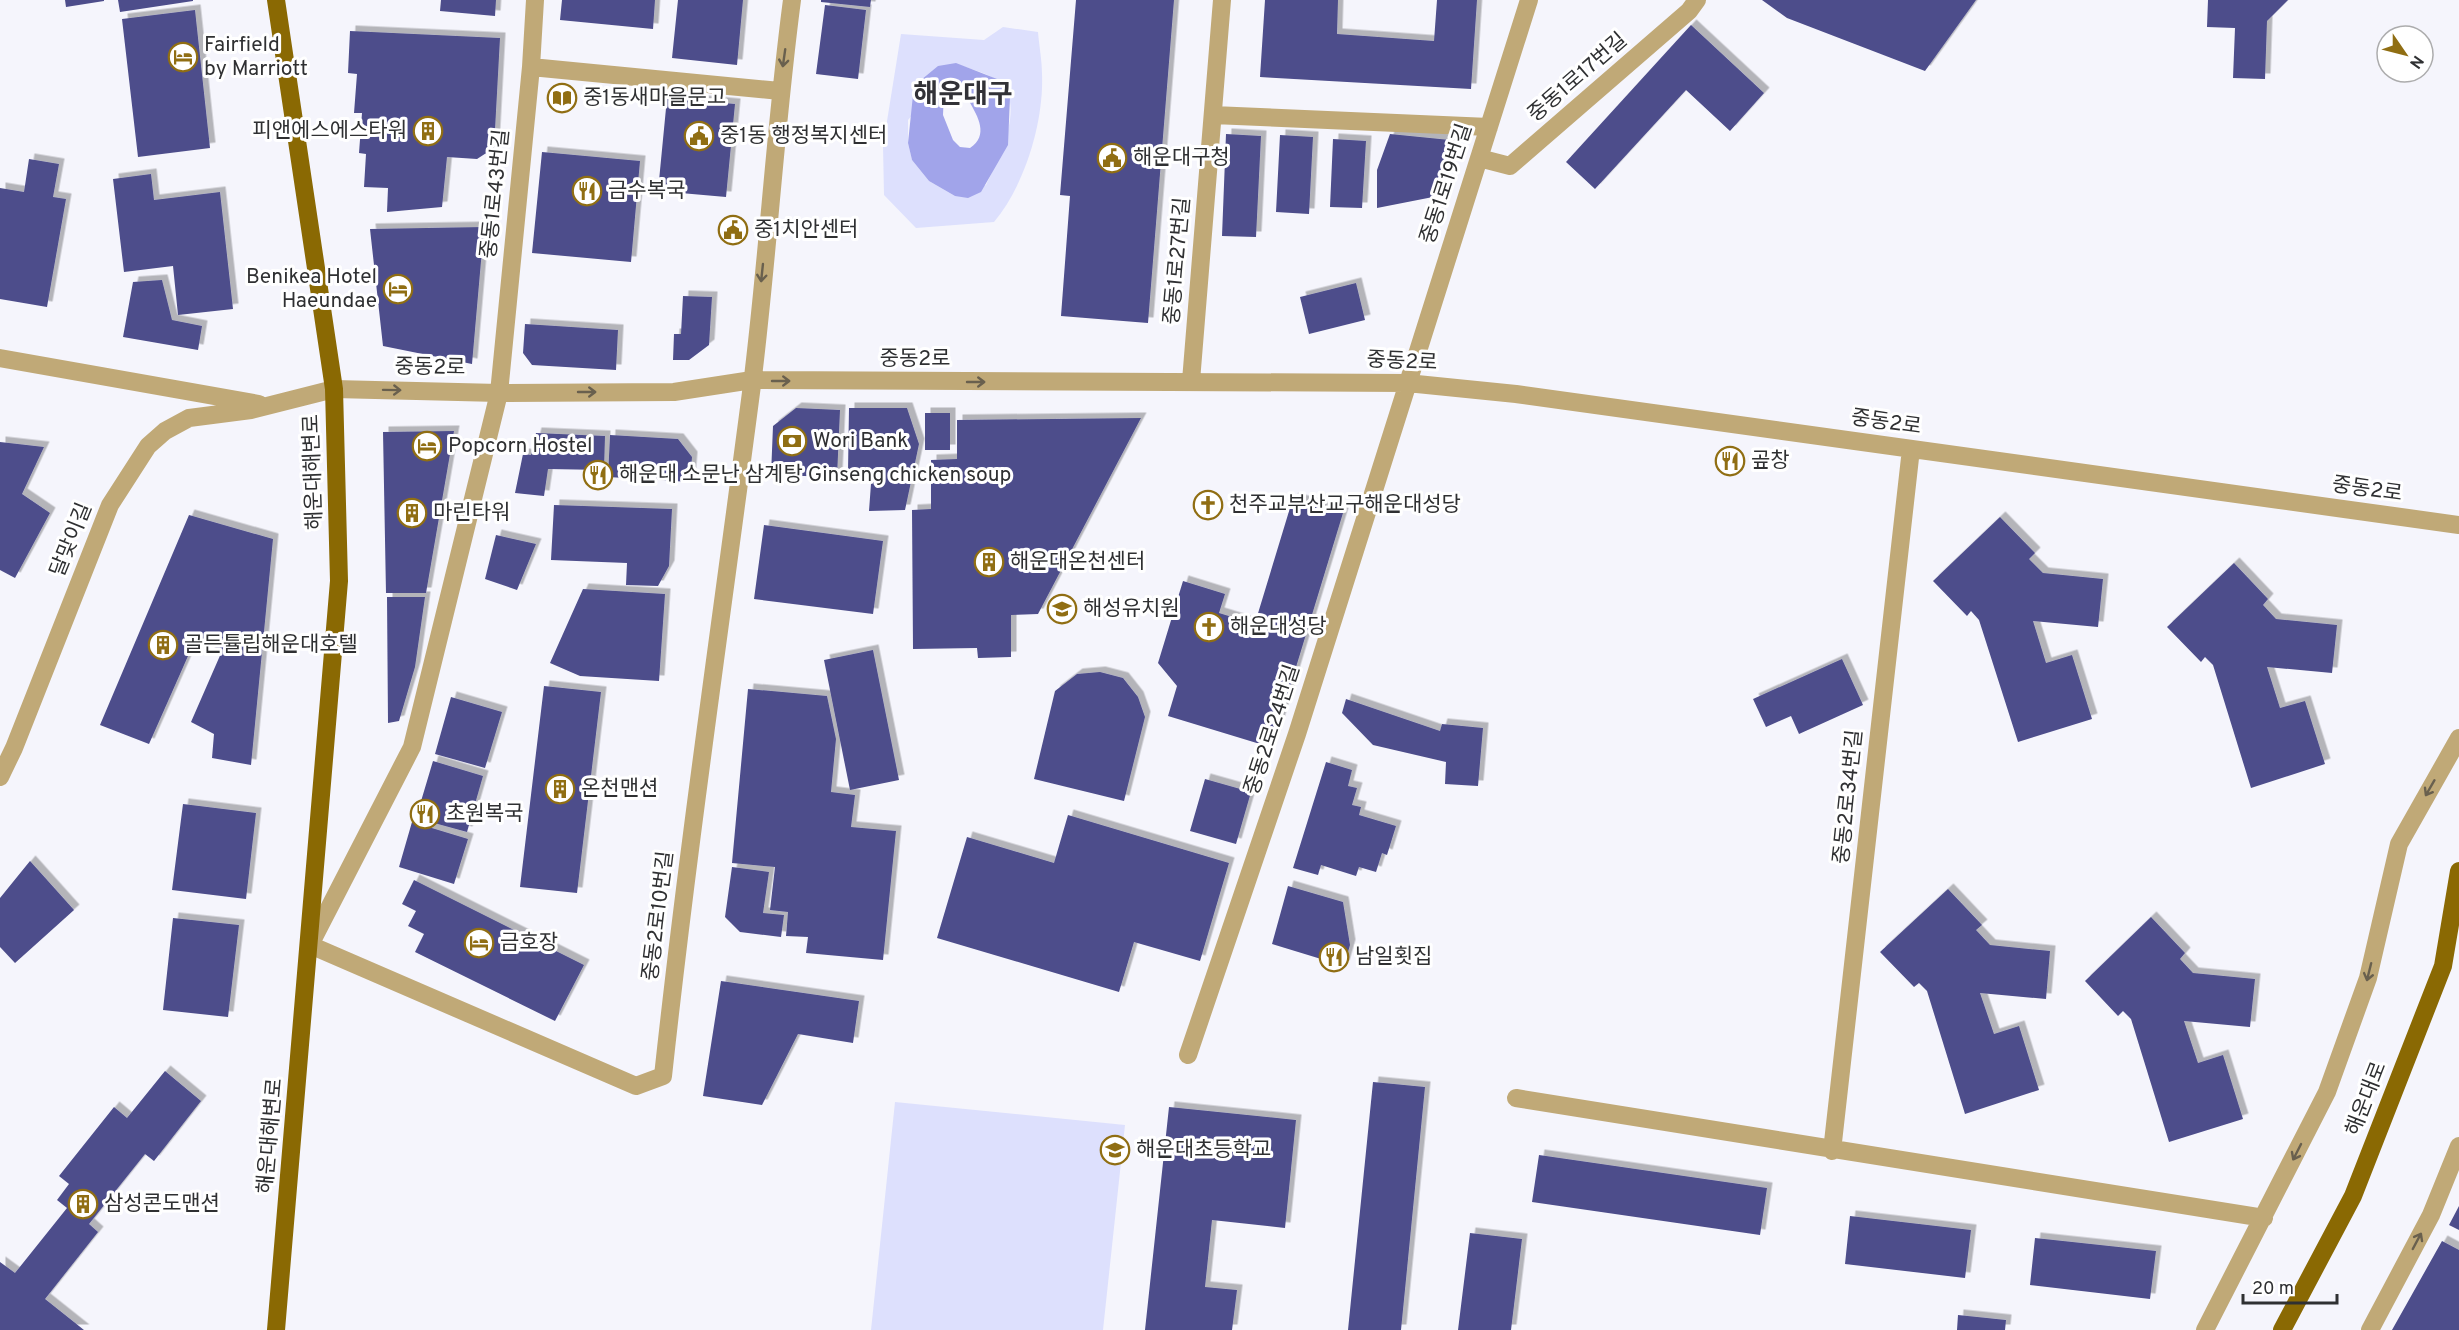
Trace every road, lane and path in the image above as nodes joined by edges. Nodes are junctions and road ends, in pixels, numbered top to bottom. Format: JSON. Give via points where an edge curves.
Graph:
{"nodes":[{"id":1,"x":276,"y":0,"type":"edge"},
{"id":2,"x":535,"y":0,"type":"edge"},
{"id":3,"x":792,"y":0,"type":"edge"},
{"id":4,"x":1222,"y":0,"type":"edge"},
{"id":5,"x":1529,"y":0,"type":"edge"},
{"id":6,"x":1697,"y":0,"type":"edge"},
{"id":7,"x":531,"y":66,"type":"junction"},
{"id":8,"x":780,"y":92,"type":"junction"},
{"id":9,"x":1213,"y":115,"type":"junction"},
{"id":10,"x":1489,"y":127,"type":"junction"},
{"id":11,"x":1479,"y":158,"type":"junction"},
{"id":12,"x":0,"y":358,"type":"edge"},
{"id":13,"x":752,"y":380,"type":"junction"},
{"id":14,"x":1191,"y":381,"type":"junction"},
{"id":15,"x":1407,"y":382,"type":"junction"},
{"id":16,"x":334,"y":389,"type":"junction"},
{"id":17,"x":499,"y":393,"type":"junction"},
{"id":18,"x":267,"y":405,"type":"junction"},
{"id":19,"x":1911,"y":449,"type":"junction"},
{"id":20,"x":2459,"y":525,"type":"edge"},
{"id":21,"x":2459,"y":738,"type":"edge"},
{"id":22,"x":0,"y":777,"type":"edge"},
{"id":23,"x":2459,"y":871,"type":"edge"},
{"id":24,"x":310,"y":945,"type":"junction"},
{"id":25,"x":1188,"y":1055,"type":"dead end"},
{"id":26,"x":1516,"y":1098,"type":"dead end"},
{"id":27,"x":2459,"y":1146,"type":"edge"},
{"id":28,"x":1832,"y":1151,"type":"junction"},
{"id":29,"x":2264,"y":1218,"type":"junction"},
{"id":30,"x":276,"y":1330,"type":"edge"},
{"id":31,"x":2205,"y":1330,"type":"edge"},
{"id":32,"x":2282,"y":1330,"type":"edge"},
{"id":33,"x":2370,"y":1330,"type":"edge"}],
"edges":[{"from":1,"to":16,"type":"main road","name":"해운대해변로"},
{"from":2,"to":7,"type":"street","name":"중동1로43번길"},
{"from":3,"to":8,"type":"street","one_way":true},
{"from":4,"to":9,"type":"street","name":"중동1로27번길"},
{"from":5,"to":10,"type":"street","name":"중동1로19번길"},
{"from":6,"to":11,"type":"street","name":"중동1로17번길","via":[[1510,166]]},
{"from":7,"to":8,"type":"street"},
{"from":7,"to":17,"type":"street","name":"중동1로43번길"},
{"from":8,"to":13,"type":"street","one_way":true},
{"from":9,"to":10,"type":"street"},
{"from":9,"to":14,"type":"street","name":"중동1로27번길"},
{"from":10,"to":11,"type":"street","name":"중동1로19번길"},
{"from":11,"to":15,"type":"street","name":"중동1로19번길"},
{"from":12,"to":18,"type":"street","name":"달맞이길"},
{"from":13,"to":14,"type":"street","name":"중동2로","one_way":true},
{"from":17,"to":13,"type":"street","name":"중동2로","one_way":true,"via":[[674,392]]},
{"from":13,"to":24,"type":"street","name":"중동2로10번길","via":[[663,1076],[636,1086]]},
{"from":14,"to":15,"type":"street","name":"중동2로"},
{"from":15,"to":19,"type":"street","name":"중동2로"},
{"from":15,"to":25,"type":"street","name":"중동2로24번길","via":[[1297,734]]},
{"from":16,"to":17,"type":"street","name":"중동2로","one_way":true},
{"from":16,"to":18,"type":"street","name":"달맞이길"},
{"from":16,"to":24,"type":"main road","name":"해운대해변로","via":[[339,581]]},
{"from":17,"to":24,"type":"street","name":"해운대해변로","via":[[412,747]]},
{"from":18,"to":22,"type":"street","name":"달맞이길","via":[[251,411],[189,418],[165,431],[138,459],[110,505]]},
{"from":19,"to":20,"type":"street","name":"중동2로"},
{"from":19,"to":28,"type":"street","name":"중동2로34번길"},
{"from":21,"to":29,"type":"street","one_way":true,"via":[[2399,844],[2368,978],[2327,1092]]},
{"from":23,"to":32,"type":"main road","name":"해운대로","via":[[2439,977],[2353,1196]]},
{"from":24,"to":30,"type":"main road","name":"해운대해변로"},
{"from":26,"to":28,"type":"street"},
{"from":33,"to":27,"type":"street","one_way":true,"via":[[2431,1215]]},
{"from":28,"to":29,"type":"street"},
{"from":29,"to":31,"type":"street"}]}
